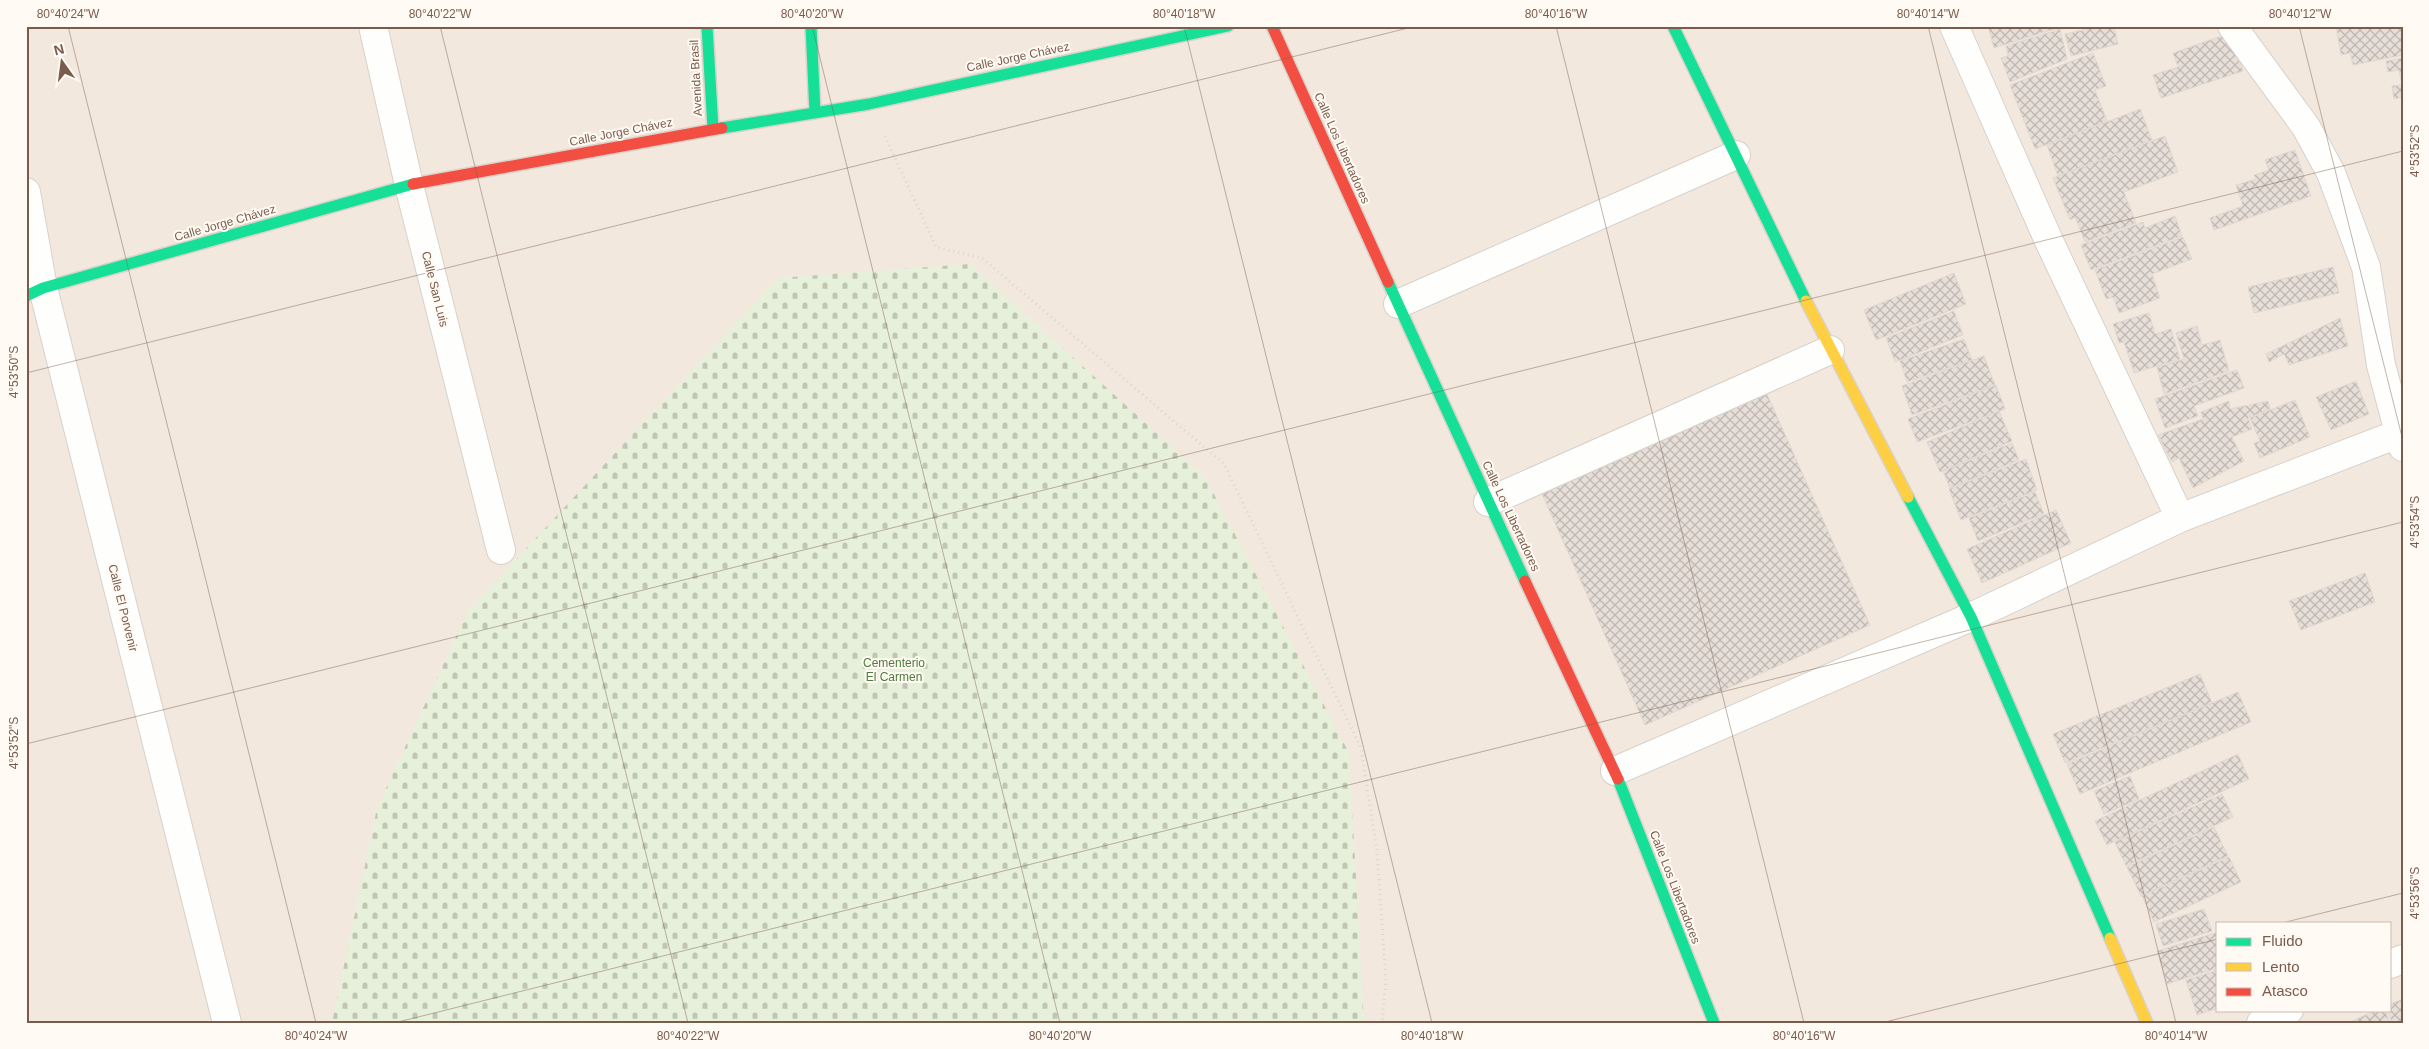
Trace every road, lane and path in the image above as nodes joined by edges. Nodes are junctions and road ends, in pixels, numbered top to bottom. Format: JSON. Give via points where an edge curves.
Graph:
{"nodes":[{"id":1,"x":373,"y":26,"type":"edge"},
{"id":2,"x":707,"y":26,"type":"edge"},
{"id":3,"x":811,"y":26,"type":"edge"},
{"id":4,"x":1228,"y":26,"type":"edge"},
{"id":5,"x":1272,"y":26,"type":"edge"},
{"id":6,"x":1673,"y":26,"type":"edge"},
{"id":7,"x":1954,"y":26,"type":"edge"},
{"id":8,"x":2232,"y":26,"type":"edge"},
{"id":9,"x":870,"y":104,"type":"junction"},
{"id":10,"x":815,"y":113,"type":"junction"},
{"id":11,"x":713,"y":129,"type":"junction"},
{"id":12,"x":1736,"y":155,"type":"junction"},
{"id":13,"x":409,"y":185,"type":"junction"},
{"id":14,"x":26,"y":192,"type":"edge"},
{"id":15,"x":35,"y":292,"type":"edge"},
{"id":16,"x":1398,"y":304,"type":"junction"},
{"id":17,"x":1830,"y":350,"type":"junction"},
{"id":18,"x":2401,"y":438,"type":"edge"},
{"id":19,"x":1488,"y":502,"type":"junction"},
{"id":20,"x":2180,"y":518,"type":"junction"},
{"id":21,"x":501,"y":550,"type":"dead end"},
{"id":22,"x":1971,"y":617,"type":"junction"},
{"id":23,"x":1615,"y":771,"type":"junction"},
{"id":24,"x":2285,"y":1012,"type":"edge"},
{"id":25,"x":228,"y":1023,"type":"edge"},
{"id":26,"x":1382,"y":1023,"type":"edge"},
{"id":27,"x":1714,"y":1023,"type":"edge"},
{"id":28,"x":2147,"y":1023,"type":"edge"},
{"id":29,"x":2261,"y":1023,"type":"edge"}],
"edges":[{"from":1,"to":13,"type":"street","name":"Calle San Luis"},
{"from":2,"to":11,"type":"street","name":"Avenida Brasil"},
{"from":3,"to":10,"type":"street"},
{"from":4,"to":9,"type":"street","name":"Calle Jorge Chávez"},
{"from":5,"to":16,"type":"street","name":"Calle Los Libertadores"},
{"from":6,"to":12,"type":"street"},
{"from":7,"to":20,"type":"street","via":[[2049,241]]},
{"from":8,"to":18,"type":"street","via":[[2306,127],[2331,173],[2366,267],[2381,365]]},
{"from":9,"to":10,"type":"street","name":"Calle Jorge Chávez"},
{"from":9,"to":26,"type":"path","via":[[936,247],[982,258],[1224,464],[1361,748],[1377,851],[1386,981]]},
{"from":10,"to":11,"type":"street","name":"Calle Jorge Chávez"},
{"from":11,"to":13,"type":"street","name":"Calle Jorge Chávez"},
{"from":12,"to":16,"type":"street"},
{"from":12,"to":17,"type":"street"},
{"from":13,"to":15,"type":"street","name":"Calle Jorge Chávez"},
{"from":13,"to":21,"type":"street","name":"Calle San Luis"},
{"from":14,"to":15,"type":"street","name":"Calle El Porvenir"},
{"from":15,"to":25,"type":"street","name":"Calle El Porvenir"},
{"from":16,"to":19,"type":"street","name":"Calle Los Libertadores"},
{"from":17,"to":19,"type":"street"},
{"from":17,"to":22,"type":"street"},
{"from":18,"to":20,"type":"street"},
{"from":19,"to":23,"type":"street","name":"Calle Los Libertadores"},
{"from":20,"to":22,"type":"street"},
{"from":22,"to":23,"type":"street"},
{"from":22,"to":28,"type":"street"},
{"from":23,"to":27,"type":"street","name":"Calle Los Libertadores"},
{"from":24,"to":29,"type":"street"}]}
